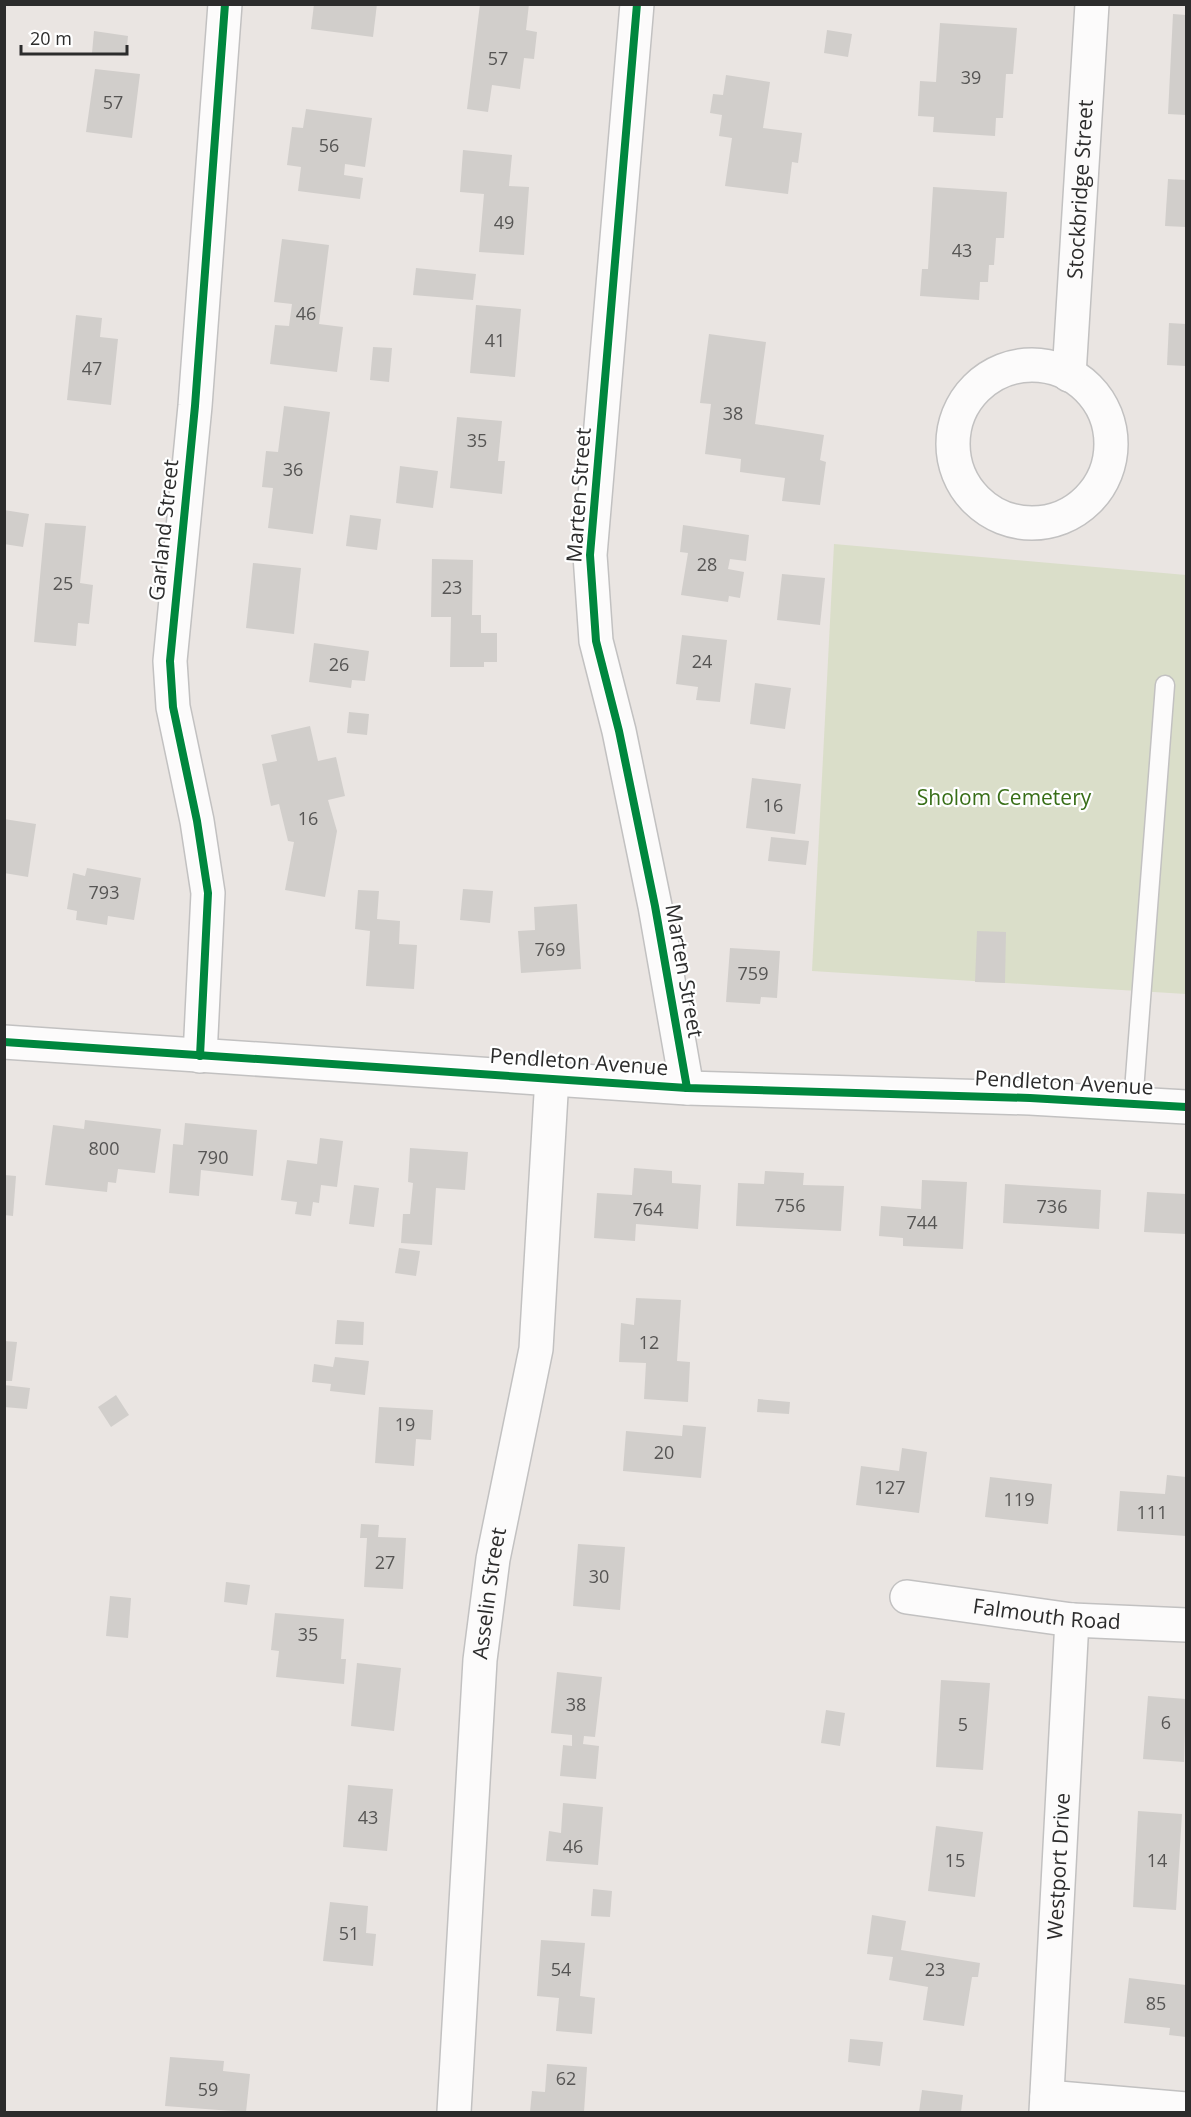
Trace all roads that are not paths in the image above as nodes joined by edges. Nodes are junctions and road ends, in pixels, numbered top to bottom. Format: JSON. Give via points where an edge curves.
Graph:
{"nodes":[{"id":1,"x":225,"y":4,"type":"edge"},
{"id":2,"x":637,"y":4,"type":"edge"},
{"id":3,"x":1092,"y":4,"type":"edge"},
{"id":4,"x":1069,"y":375,"type":"junction"},
{"id":5,"x":1165,"y":685,"type":"dead end"},
{"id":6,"x":4,"y":1042,"type":"edge"},
{"id":7,"x":200,"y":1056,"type":"junction"},
{"id":8,"x":552,"y":1077,"type":"junction"},
{"id":9,"x":687,"y":1088,"type":"junction"},
{"id":10,"x":1133,"y":1104,"type":"junction"},
{"id":11,"x":1186,"y":1107,"type":"edge"},
{"id":12,"x":907,"y":1597,"type":"dead end"},
{"id":13,"x":1072,"y":1620,"type":"junction"},
{"id":14,"x":1186,"y":1625,"type":"edge"},
{"id":15,"x":1046,"y":2105,"type":"edge"},
{"id":16,"x":1186,"y":2109,"type":"edge"},
{"id":17,"x":454,"y":2112,"type":"edge"}],
"edges":[{"from":1,"to":7,"type":"street","name":"Garland Street","via":[[195,406],[170,661],[173,707],[208,893]]},
{"from":2,"to":9,"type":"street","name":"Marten Street","via":[[590,555],[596,641],[655,906]]},
{"from":3,"to":4,"type":"street","name":"Stockbridge Street"},
{"from":4,"to":4,"type":"street","via":[[1031,365],[1006,369],[984,381],[966,399],[955,422],[952,447],[965,486],[988,511],[1011,521],[1038,524],[1065,517],[1087,501],[1103,479],[1111,453],[1110,426],[1099,401]]},
{"from":5,"to":10,"type":"lane"},
{"from":6,"to":7,"type":"street","name":"Pendleton Avenue"},
{"from":7,"to":8,"type":"street","name":"Pendleton Avenue"},
{"from":8,"to":9,"type":"street","name":"Pendleton Avenue"},
{"from":8,"to":17,"type":"street","name":"Asselin Street","via":[[536,1349],[493,1559],[480,1660]]},
{"from":9,"to":10,"type":"street","name":"Pendleton Avenue"},
{"from":10,"to":11,"type":"street","name":"Pendleton Avenue"},
{"from":12,"to":13,"type":"street","name":"Falmouth Road"},
{"from":13,"to":14,"type":"street","name":"Falmouth Road"},
{"from":13,"to":15,"type":"street","name":"Westport Drive"},
{"from":15,"to":16,"type":"street"}]}
